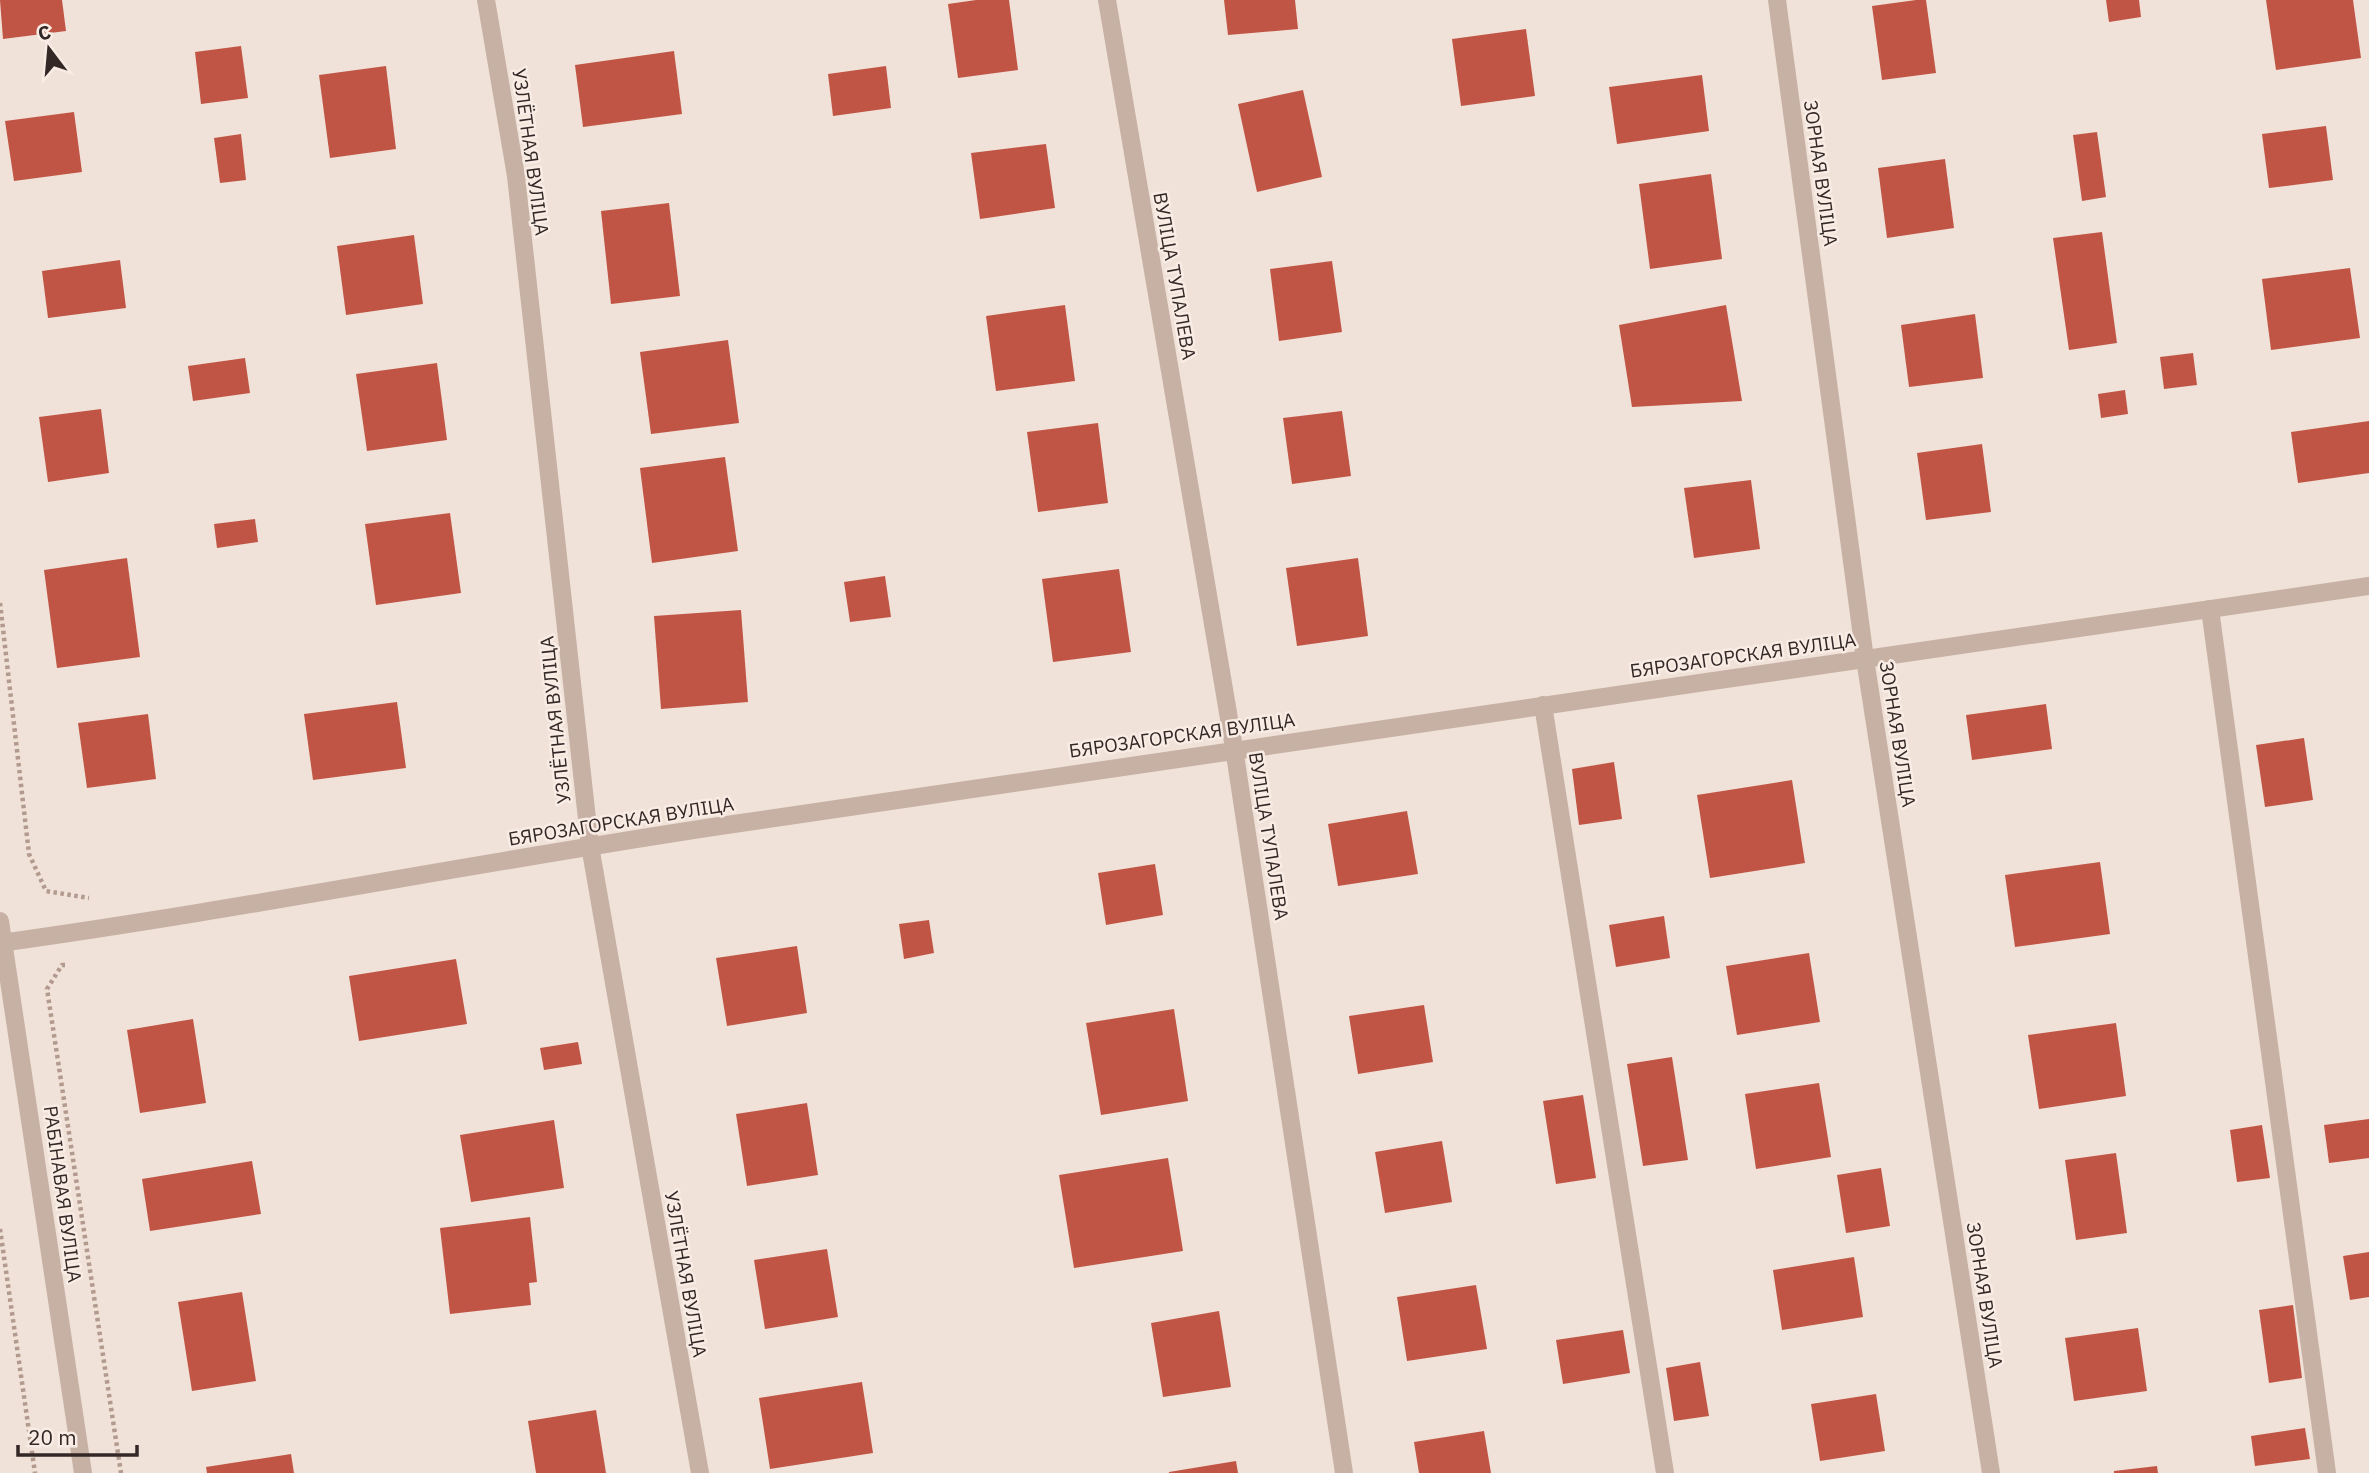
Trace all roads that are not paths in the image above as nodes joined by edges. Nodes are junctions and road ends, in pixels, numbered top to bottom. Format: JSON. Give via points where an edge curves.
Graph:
{"nodes":[{"id":1,"x":485,"y":0,"type":"edge"},
{"id":2,"x":1107,"y":0,"type":"edge"},
{"id":3,"x":1777,"y":0,"type":"edge"},
{"id":4,"x":2369,"y":586,"type":"edge"},
{"id":5,"x":2210,"y":609,"type":"junction"},
{"id":6,"x":1865,"y":659,"type":"junction"},
{"id":7,"x":1543,"y":705,"type":"junction"},
{"id":8,"x":1234,"y":748,"type":"junction"},
{"id":9,"x":590,"y":846,"type":"junction"},
{"id":10,"x":0,"y":921,"type":"edge"},
{"id":11,"x":2,"y":943,"type":"edge"},
{"id":12,"x":83,"y":1473,"type":"edge"},
{"id":13,"x":700,"y":1473,"type":"edge"},
{"id":14,"x":1345,"y":1473,"type":"edge"},
{"id":15,"x":1665,"y":1473,"type":"edge"},
{"id":16,"x":1991,"y":1473,"type":"edge"},
{"id":17,"x":2327,"y":1473,"type":"edge"}],
"edges":[{"from":1,"to":9,"type":"street","name":"УЗЛЁТНАЯ ВУЛІЦА","via":[[516,177]]},
{"from":2,"to":8,"type":"street","name":"ВУЛІЦА ТУПАЛЕВА"},
{"from":3,"to":6,"type":"street","name":"ЗОРНАЯ ВУЛІЦА"},
{"from":4,"to":5,"type":"street","name":"БЯРОЗАГОРСКАЯ ВУЛІЦА"},
{"from":5,"to":6,"type":"street","name":"БЯРОЗАГОРСКАЯ ВУЛІЦА"},
{"from":5,"to":17,"type":"street"},
{"from":6,"to":7,"type":"street","name":"БЯРОЗАГОРСКАЯ ВУЛІЦА"},
{"from":6,"to":16,"type":"street","name":"ЗОРНАЯ ВУЛІЦА"},
{"from":7,"to":8,"type":"street","name":"БЯРОЗАГОРСКАЯ ВУЛІЦА"},
{"from":7,"to":15,"type":"street"},
{"from":8,"to":9,"type":"street","name":"БЯРОЗАГОРСКАЯ ВУЛІЦА"},
{"from":8,"to":14,"type":"street","name":"ВУЛІЦА ТУПАЛЕВА"},
{"from":9,"to":11,"type":"street","name":"БЯРОЗАГОРСКАЯ ВУЛІЦА"},
{"from":9,"to":13,"type":"street","name":"УЗЛЁТНАЯ ВУЛІЦА"},
{"from":10,"to":11,"type":"street","name":"РАБІНАВАЯ ВУЛІЦА"},
{"from":11,"to":12,"type":"street","name":"РАБІНАВАЯ ВУЛІЦА"}]}
